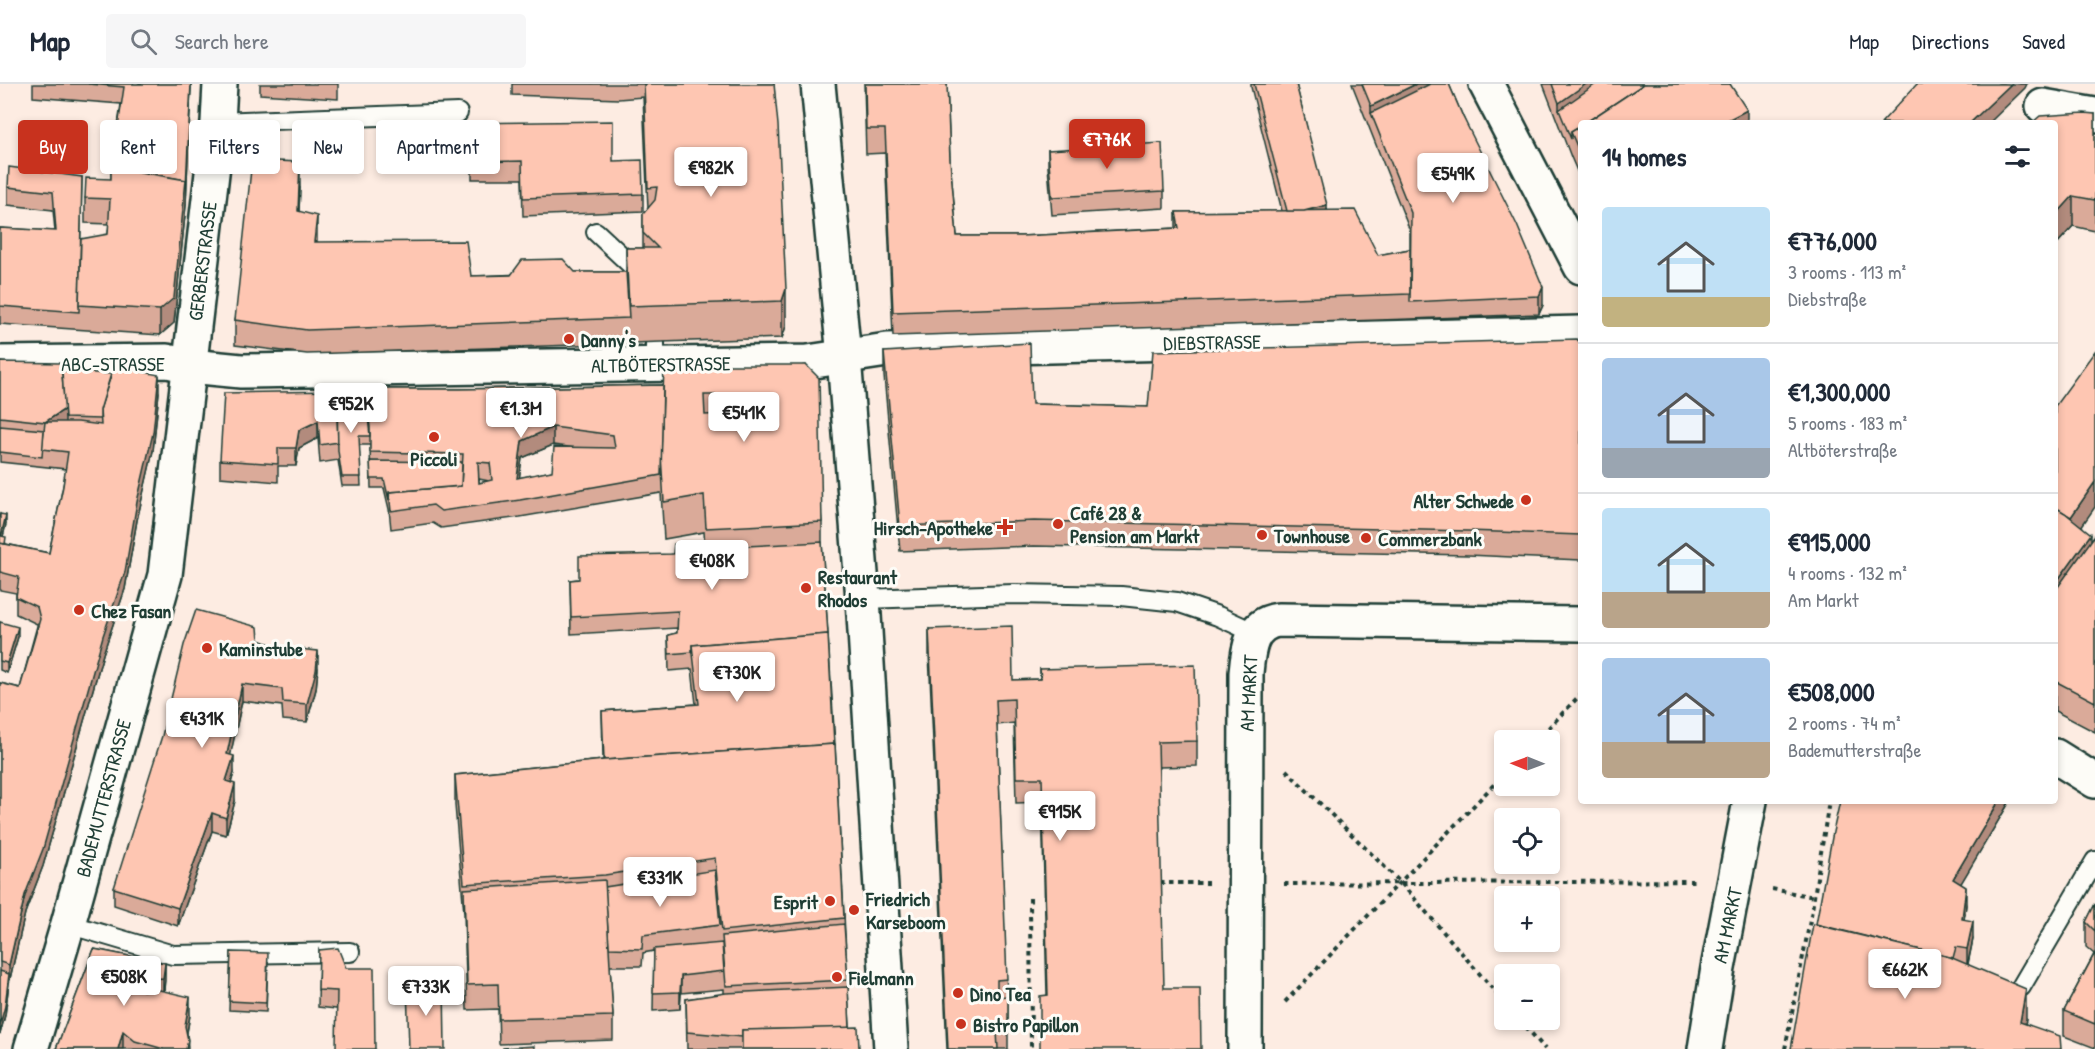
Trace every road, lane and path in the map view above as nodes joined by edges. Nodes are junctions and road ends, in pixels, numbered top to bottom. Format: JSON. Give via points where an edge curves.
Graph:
{"nodes":[{"id":1,"x":220,"y":84,"type":"edge"},
{"id":2,"x":818,"y":84,"type":"edge"},
{"id":3,"x":1486,"y":84,"type":"edge"},
{"id":4,"x":2041,"y":104,"type":"edge"},
{"id":5,"x":458,"y":113,"type":"dead end"},
{"id":6,"x":2095,"y":115,"type":"edge"},
{"id":7,"x":218,"y":120,"type":"edge"},
{"id":8,"x":271,"y":120,"type":"edge"},
{"id":9,"x":212,"y":174,"type":"edge"},
{"id":10,"x":596,"y":232,"type":"dead end"},
{"id":11,"x":1578,"y":261,"type":"edge"},
{"id":12,"x":651,"y":285,"type":"edge"},
{"id":13,"x":1578,"y":333,"type":"edge"},
{"id":14,"x":844,"y":357,"type":"junction"},
{"id":15,"x":0,"y":363,"type":"edge"},
{"id":16,"x":190,"y":366,"type":"junction"},
{"id":17,"x":862,"y":599,"type":"junction"},
{"id":18,"x":1578,"y":624,"type":"edge"},
{"id":19,"x":1255,"y":633,"type":"junction"},
{"id":20,"x":1578,"y":697,"type":"edge"},
{"id":21,"x":1547,"y":730,"type":"edge"},
{"id":22,"x":1246,"y":733,"type":"junction"},
{"id":23,"x":2058,"y":758,"type":"edge"},
{"id":24,"x":2095,"y":781,"type":"edge"},
{"id":25,"x":1494,"y":785,"type":"edge"},
{"id":26,"x":1749,"y":804,"type":"edge"},
{"id":27,"x":1829,"y":804,"type":"edge"},
{"id":28,"x":2095,"y":861,"type":"edge"},
{"id":29,"x":1160,"y":882,"type":"edge"},
{"id":30,"x":1401,"y":883,"type":"junction"},
{"id":31,"x":1736,"y":883,"type":"junction"},
{"id":32,"x":1245,"y":884,"type":"junction"},
{"id":33,"x":1030,"y":898,"type":"dead end"},
{"id":34,"x":68,"y":924,"type":"junction"},
{"id":35,"x":351,"y":952,"type":"dead end"},
{"id":36,"x":2021,"y":987,"type":"edge"},
{"id":37,"x":1494,"y":990,"type":"edge"},
{"id":38,"x":1529,"y":1030,"type":"edge"},
{"id":39,"x":1245,"y":1046,"type":"edge"},
{"id":40,"x":31,"y":1049,"type":"edge"},
{"id":41,"x":891,"y":1049,"type":"edge"},
{"id":42,"x":1031,"y":1049,"type":"edge"},
{"id":43,"x":1545,"y":1049,"type":"edge"},
{"id":44,"x":1705,"y":1049,"type":"edge"},
{"id":45,"x":1785,"y":1049,"type":"edge"}],
"edges":[{"from":1,"to":7,"type":"street","name":"GERBERSTRASSE"},
{"from":2,"to":14,"type":"street"},
{"from":3,"to":11,"type":"street"},
{"from":4,"to":6,"type":"street"},
{"from":5,"to":8,"type":"lane"},
{"from":9,"to":16,"type":"street","name":"GERBERSTRASSE"},
{"from":10,"to":12,"type":"lane"},
{"from":13,"to":14,"type":"street","name":"DIEBSTRASSE","via":[[887,350]]},
{"from":14,"to":16,"type":"street","name":"ALTBÖTERSTRASSE","via":[[808,362],[655,353],[241,371]]},
{"from":14,"to":17,"type":"street"},
{"from":15,"to":16,"type":"street","name":"ABC-STRASSE","via":[[167,361]]},
{"from":16,"to":34,"type":"street","name":"BADEMUTTERSTRASSE","via":[[165,575]]},
{"from":17,"to":19,"type":"lane","via":[[1014,594],[1120,596],[1177,603]]},
{"from":17,"to":41,"type":"street"},
{"from":18,"to":19,"type":"street","name":"AM MARKT","via":[[1278,620],[1261,625]]},
{"from":19,"to":22,"type":"street","name":"AM MARKT","via":[[1246,673]]},
{"from":20,"to":21,"type":"path"},
{"from":22,"to":30,"type":"path"},
{"from":22,"to":32,"type":"street","name":"AM MARKT"},
{"from":23,"to":24,"type":"street"},
{"from":25,"to":30,"type":"path"},
{"from":26,"to":31,"type":"street","name":"AM MARKT"},
{"from":27,"to":45,"type":"path"},
{"from":28,"to":36,"type":"lane"},
{"from":29,"to":32,"type":"path"},
{"from":30,"to":31,"type":"path"},
{"from":30,"to":32,"type":"path"},
{"from":30,"to":37,"type":"path"},
{"from":30,"to":39,"type":"path"},
{"from":31,"to":44,"type":"street","name":"AM MARKT"},
{"from":32,"to":39,"type":"street","name":"AM MARKT"},
{"from":33,"to":42,"type":"path"},
{"from":34,"to":35,"type":"lane","via":[[173,955]]},
{"from":34,"to":40,"type":"street","name":"BADEMUTTERSTRASSE"},
{"from":38,"to":43,"type":"path"}]}
